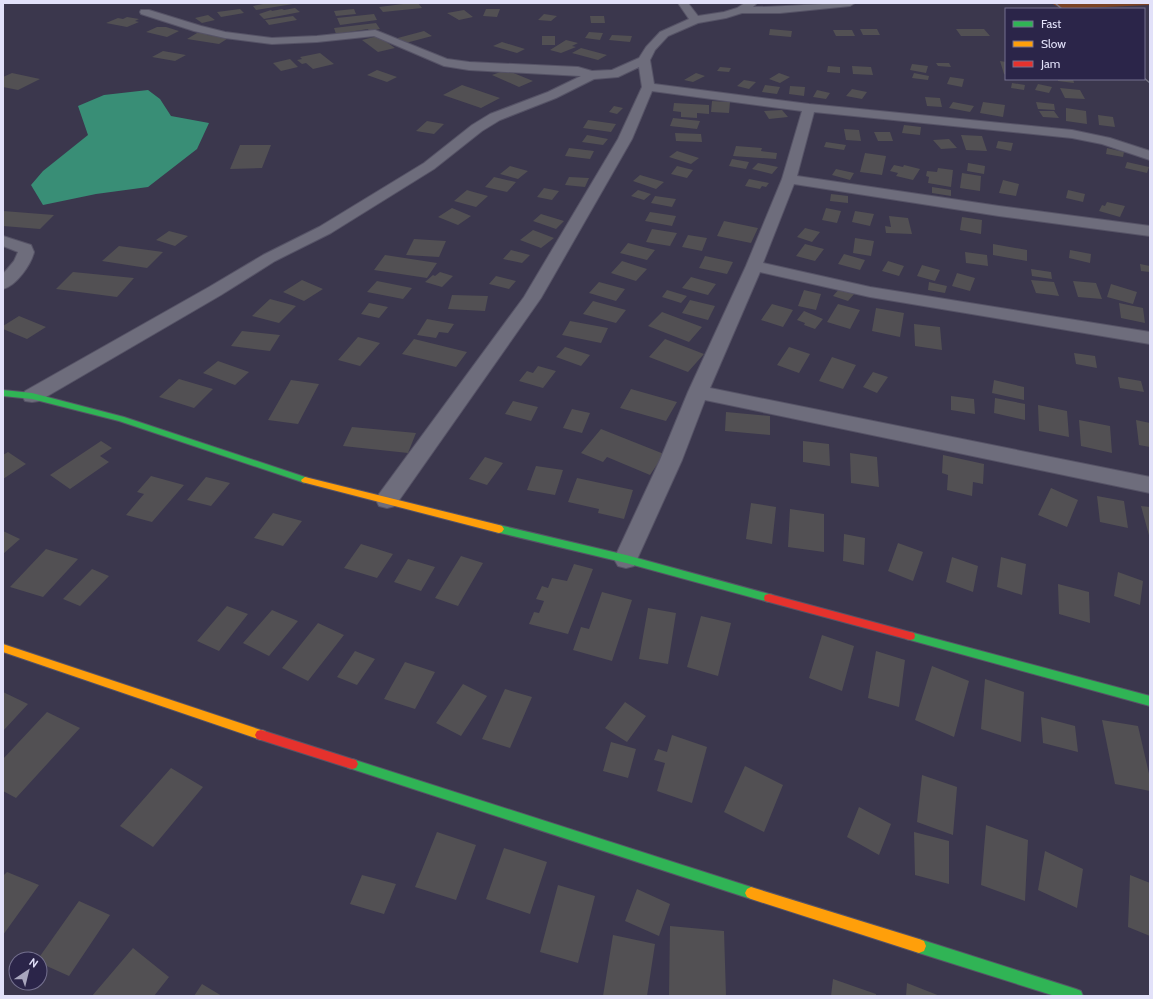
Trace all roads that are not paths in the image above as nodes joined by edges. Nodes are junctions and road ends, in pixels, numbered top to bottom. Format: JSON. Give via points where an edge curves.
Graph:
{"nodes":[{"id":1,"x":683,"y":3,"type":"edge"},
{"id":2,"x":850,"y":3,"type":"edge"},
{"id":3,"x":747,"y":7,"type":"edge"},
{"id":4,"x":145,"y":12,"type":"dead end"},
{"id":5,"x":695,"y":20,"type":"junction"},
{"id":6,"x":644,"y":60,"type":"junction"},
{"id":7,"x":592,"y":74,"type":"junction"},
{"id":8,"x":648,"y":88,"type":"junction"},
{"id":9,"x":809,"y":108,"type":"junction"},
{"id":10,"x":1149,"y":153,"type":"edge"},
{"id":11,"x":789,"y":179,"type":"junction"},
{"id":12,"x":1150,"y":231,"type":"edge"},
{"id":13,"x":3,"y":241,"type":"edge"},
{"id":14,"x":754,"y":266,"type":"junction"},
{"id":15,"x":3,"y":284,"type":"edge"},
{"id":16,"x":1150,"y":338,"type":"edge"},
{"id":17,"x":698,"y":392,"type":"junction"},
{"id":18,"x":3,"y":393,"type":"edge"},
{"id":19,"x":32,"y":396,"type":"junction"},
{"id":20,"x":1150,"y":485,"type":"edge"},
{"id":21,"x":387,"y":500,"type":"junction"},
{"id":22,"x":626,"y":559,"type":"junction"},
{"id":23,"x":3,"y":648,"type":"edge"},
{"id":24,"x":1150,"y":701,"type":"edge"},
{"id":25,"x":1076,"y":996,"type":"edge"}],
"edges":[{"from":1,"to":5,"type":"street"},
{"from":2,"to":3,"type":"street","via":[[780,10]]},
{"from":3,"to":5,"type":"street","via":[[726,15]]},
{"from":4,"to":7,"type":"street","via":[[198,30],[225,35],[283,41],[375,33],[444,62]]},
{"from":5,"to":6,"type":"street","via":[[658,39]]},
{"from":6,"to":7,"type":"street","via":[[614,74]]},
{"from":6,"to":8,"type":"street"},
{"from":7,"to":19,"type":"street","via":[[552,95],[495,117],[429,166],[325,230],[269,258]]},
{"from":8,"to":9,"type":"street"},
{"from":8,"to":21,"type":"street","via":[[625,138],[532,298]]},
{"from":9,"to":10,"type":"street","via":[[1072,134]]},
{"from":9,"to":11,"type":"street"},
{"from":11,"to":12,"type":"street"},
{"from":11,"to":14,"type":"street"},
{"from":13,"to":15,"type":"street","via":[[27,251],[26,258]]},
{"from":14,"to":16,"type":"street","via":[[870,292]]},
{"from":14,"to":17,"type":"street"},
{"from":17,"to":20,"type":"street"},
{"from":17,"to":22,"type":"street","via":[[671,460]]},
{"from":18,"to":19,"type":"street"},
{"from":19,"to":21,"type":"street","via":[[121,419],[313,483]]},
{"from":21,"to":22,"type":"street"},
{"from":22,"to":24,"type":"street"},
{"from":23,"to":25,"type":"street","via":[[584,840]]}]}
